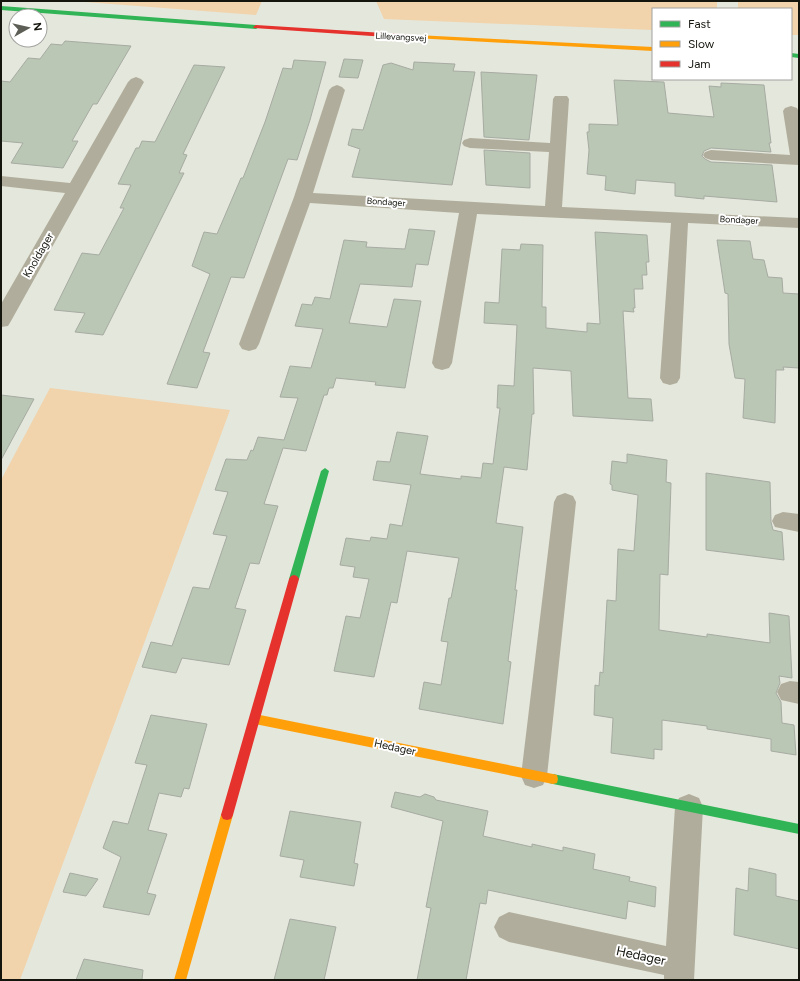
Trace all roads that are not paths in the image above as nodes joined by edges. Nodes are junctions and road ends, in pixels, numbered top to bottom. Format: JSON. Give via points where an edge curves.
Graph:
{"nodes":[{"id":1,"x":1,"y":8,"type":"edge"},
{"id":2,"x":48,"y":20,"type":"edge"},
{"id":3,"x":149,"y":21,"type":"junction"},
{"id":4,"x":652,"y":49,"type":"edge"},
{"id":5,"x":136,"y":82,"type":"dead end"},
{"id":6,"x":337,"y":90,"type":"dead end"},
{"id":7,"x":561,"y":100,"type":"dead end"},
{"id":8,"x":791,"y":111,"type":"dead end"},
{"id":9,"x":470,"y":143,"type":"dead end"},
{"id":10,"x":558,"y":148,"type":"junction"},
{"id":11,"x":711,"y":155,"type":"dead end"},
{"id":12,"x":799,"y":159,"type":"edge"},
{"id":13,"x":1,"y":181,"type":"edge"},
{"id":14,"x":76,"y":189,"type":"junction"},
{"id":15,"x":303,"y":197,"type":"junction"},
{"id":16,"x":469,"y":208,"type":"junction"},
{"id":17,"x":553,"y":210,"type":"junction"},
{"id":18,"x":680,"y":217,"type":"junction"},
{"id":19,"x":799,"y":223,"type":"edge"},
{"id":20,"x":1,"y":321,"type":"edge"},
{"id":21,"x":249,"y":344,"type":"dead end"},
{"id":22,"x":442,"y":363,"type":"dead end"},
{"id":23,"x":670,"y":378,"type":"dead end"},
{"id":24,"x":325,"y":471,"type":"dead end"},
{"id":25,"x":565,"y":502,"type":"dead end"},
{"id":26,"x":255,"y":719,"type":"junction"},
{"id":27,"x":534,"y":776,"type":"junction"},
{"id":28,"x":689,"y":807,"type":"junction"},
{"id":29,"x":799,"y":829,"type":"edge"},
{"id":30,"x":508,"y":927,"type":"dead end"},
{"id":31,"x":680,"y":972,"type":"edge"},
{"id":32,"x":180,"y":980,"type":"edge"}],
"edges":[{"from":1,"to":3,"type":"street","name":"Lillevangsvej"},
{"from":2,"to":3,"type":"street","name":"Lillevangsvej"},
{"from":3,"to":4,"type":"street","name":"Lillevangsvej"},
{"from":5,"to":14,"type":"street","name":"Knoldager"},
{"from":6,"to":15,"type":"street"},
{"from":7,"to":10,"type":"street"},
{"from":8,"to":12,"type":"street"},
{"from":9,"to":10,"type":"street"},
{"from":10,"to":17,"type":"street"},
{"from":11,"to":12,"type":"street"},
{"from":13,"to":14,"type":"street"},
{"from":14,"to":20,"type":"street","name":"Knoldager"},
{"from":15,"to":16,"type":"street","name":"Bondager"},
{"from":15,"to":21,"type":"street"},
{"from":16,"to":17,"type":"street","name":"Bondager"},
{"from":16,"to":22,"type":"street"},
{"from":17,"to":18,"type":"street","name":"Bondager"},
{"from":18,"to":19,"type":"street","name":"Bondager"},
{"from":18,"to":23,"type":"street"},
{"from":24,"to":26,"type":"street"},
{"from":25,"to":27,"type":"street"},
{"from":26,"to":27,"type":"street","name":"Hedager"},
{"from":26,"to":32,"type":"street"},
{"from":27,"to":28,"type":"street","name":"Hedager"},
{"from":28,"to":29,"type":"street","name":"Hedager"},
{"from":28,"to":31,"type":"street","name":"Hedager"},
{"from":30,"to":31,"type":"street","name":"Hedager"}]}
